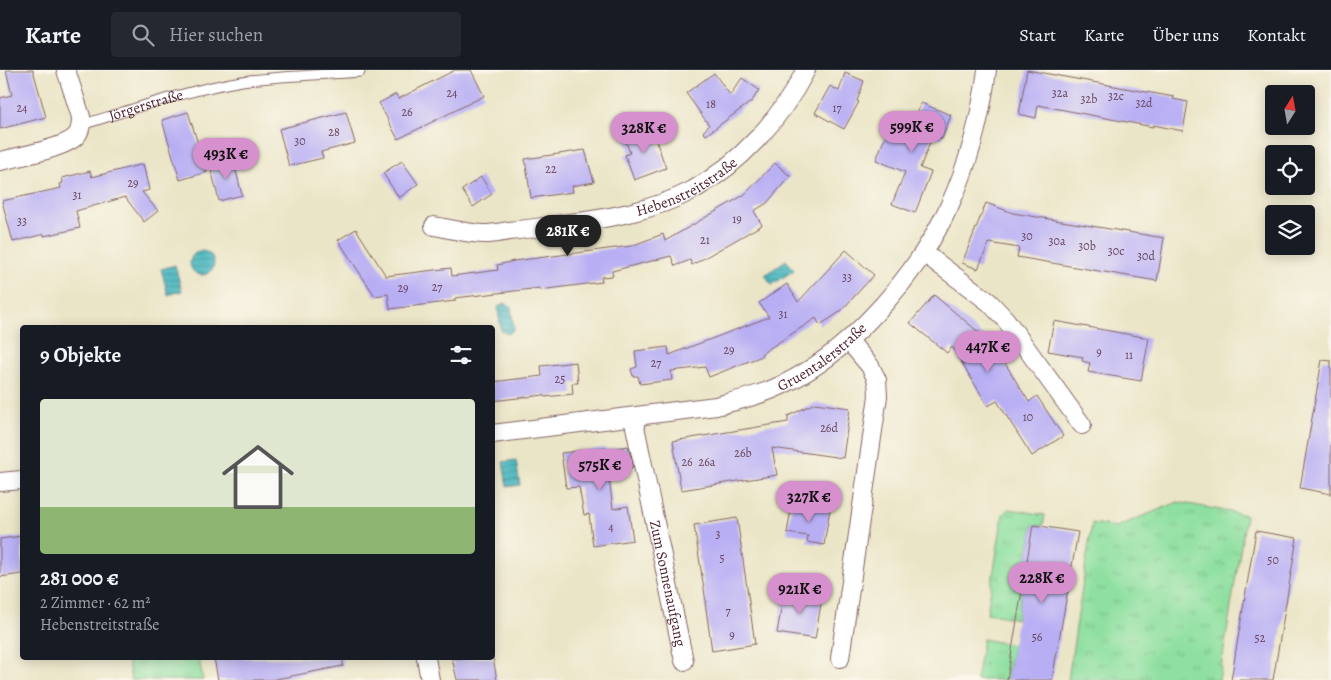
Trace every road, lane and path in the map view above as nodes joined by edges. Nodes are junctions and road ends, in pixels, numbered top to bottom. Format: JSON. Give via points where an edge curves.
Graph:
{"nodes":[{"id":1,"x":66,"y":70,"type":"edge"},
{"id":2,"x":806,"y":70,"type":"edge"},
{"id":3,"x":987,"y":70,"type":"edge"},
{"id":4,"x":360,"y":72,"type":"dead end"},
{"id":5,"x":81,"y":126,"type":"junction"},
{"id":6,"x":0,"y":161,"type":"edge"},
{"id":7,"x":434,"y":226,"type":"dead end"},
{"id":8,"x":924,"y":253,"type":"junction"},
{"id":9,"x":849,"y":341,"type":"junction"},
{"id":10,"x":633,"y":417,"type":"junction"},
{"id":11,"x":1082,"y":425,"type":"dead end"},
{"id":12,"x":495,"y":434,"type":"edge"},
{"id":13,"x":20,"y":480,"type":"edge"},
{"id":14,"x":0,"y":482,"type":"edge"},
{"id":15,"x":840,"y":658,"type":"dead end"},
{"id":16,"x":426,"y":660,"type":"edge"},
{"id":17,"x":684,"y":661,"type":"dead end"},
{"id":18,"x":427,"y":679,"type":"edge"}],
"edges":[{"from":1,"to":5,"type":"street"},
{"from":2,"to":7,"type":"street","name":"Hebenstreitstraße","via":[[781,111],[738,158],[693,190],[663,203],[594,220],[487,234]]},
{"from":3,"to":8,"type":"street","name":"Gruentalerstraße","via":[[978,121],[958,188]]},
{"from":4,"to":5,"type":"lane","name":"Jörgerstraße","via":[[274,78],[211,87]]},
{"from":5,"to":6,"type":"street","via":[[75,138],[64,145]]},
{"from":8,"to":9,"type":"street","name":"Gruentalerstraße","via":[[885,305]]},
{"from":8,"to":11,"type":"street","via":[[989,302],[1006,320]]},
{"from":9,"to":10,"type":"street","name":"Gruentalerstraße","via":[[810,370],[751,398]]},
{"from":9,"to":15,"type":"street","via":[[870,366],[877,380],[878,396]]},
{"from":10,"to":12,"type":"street","name":"Gruentalerstraße"},
{"from":10,"to":17,"type":"street","name":"Zum Sonnenaufgang"},
{"from":13,"to":14,"type":"street"},
{"from":16,"to":18,"type":"street"}]}
